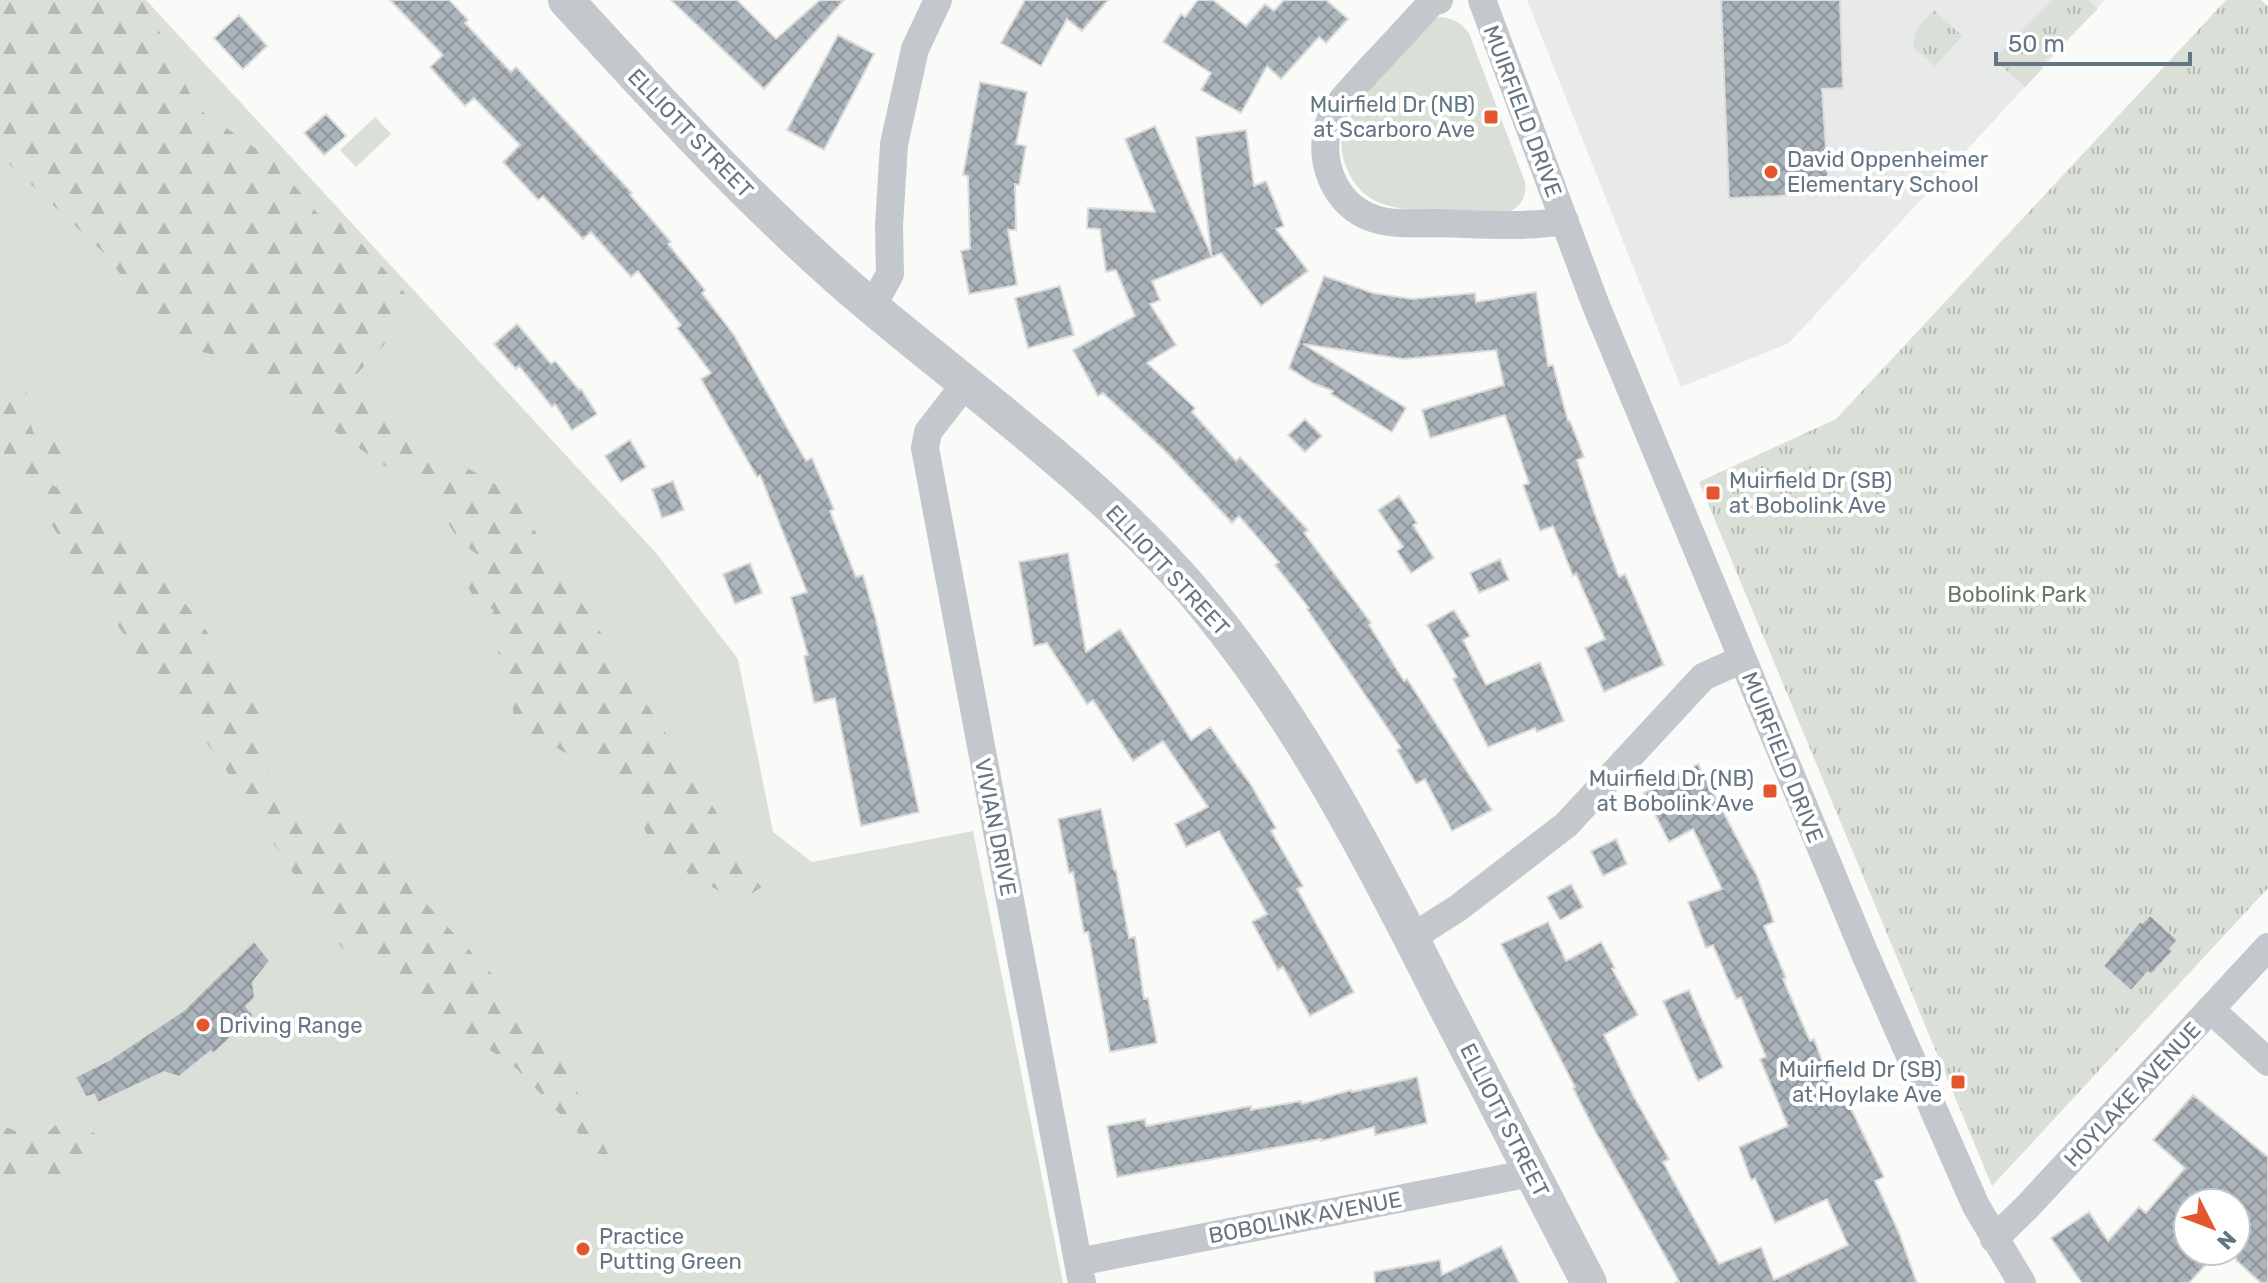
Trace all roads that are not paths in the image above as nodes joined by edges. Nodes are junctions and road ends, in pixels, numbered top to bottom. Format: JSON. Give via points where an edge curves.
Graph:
{"nodes":[{"id":1,"x":566,"y":0,"type":"edge"},
{"id":2,"x":938,"y":0,"type":"edge"},
{"id":3,"x":1439,"y":0,"type":"edge"},
{"id":4,"x":1482,"y":0,"type":"edge"},
{"id":5,"x":1565,"y":221,"type":"junction"},
{"id":6,"x":872,"y":307,"type":"junction"},
{"id":7,"x":966,"y":383,"type":"junction"},
{"id":8,"x":1742,"y":659,"type":"junction"},
{"id":9,"x":1411,"y":938,"type":"junction"},
{"id":10,"x":2268,"y":947,"type":"edge"},
{"id":11,"x":2210,"y":1009,"type":"junction"},
{"id":12,"x":2268,"y":1062,"type":"edge"},
{"id":13,"x":1531,"y":1173,"type":"junction"},
{"id":14,"x":1994,"y":1239,"type":"junction"},
{"id":15,"x":1080,"y":1272,"type":"edge"},
{"id":16,"x":1589,"y":1283,"type":"edge"},
{"id":17,"x":2022,"y":1283,"type":"edge"}],
"edges":[{"from":1,"to":6,"type":"street","name":"ELLIOTT STREET","via":[[713,159]]},
{"from":2,"to":6,"type":"street","via":[[915,49],[894,144],[890,274]]},
{"from":3,"to":5,"type":"street","name":"MUIRFIELD DRIVE","via":[[1332,117],[1325,159],[1340,195],[1374,219],[1398,223],[1528,226]]},
{"from":4,"to":5,"type":"street","name":"MUIRFIELD DRIVE"},
{"from":5,"to":8,"type":"street","name":"MUIRFIELD DRIVE"},
{"from":6,"to":7,"type":"street","name":"ELLIOTT STREET"},
{"from":7,"to":9,"type":"street","name":"ELLIOTT STREET","via":[[1118,513],[1237,644],[1299,735]]},
{"from":7,"to":15,"type":"street","name":"VIVIAN DRIVE","via":[[928,432],[925,448]]},
{"from":8,"to":9,"type":"street","via":[[1703,677],[1566,825]]},
{"from":8,"to":14,"type":"street","name":"MUIRFIELD DRIVE","via":[[1920,1084]]},
{"from":9,"to":13,"type":"street","name":"ELLIOTT STREET"},
{"from":10,"to":11,"type":"street","name":"HOYLAKE AVENUE"},
{"from":11,"to":12,"type":"street"},
{"from":11,"to":14,"type":"street","name":"HOYLAKE AVENUE"},
{"from":13,"to":15,"type":"street","name":"BOBOLINK AVENUE"},
{"from":13,"to":16,"type":"street","name":"ELLIOTT STREET"},
{"from":14,"to":17,"type":"street","name":"MUIRFIELD DRIVE"}]}
